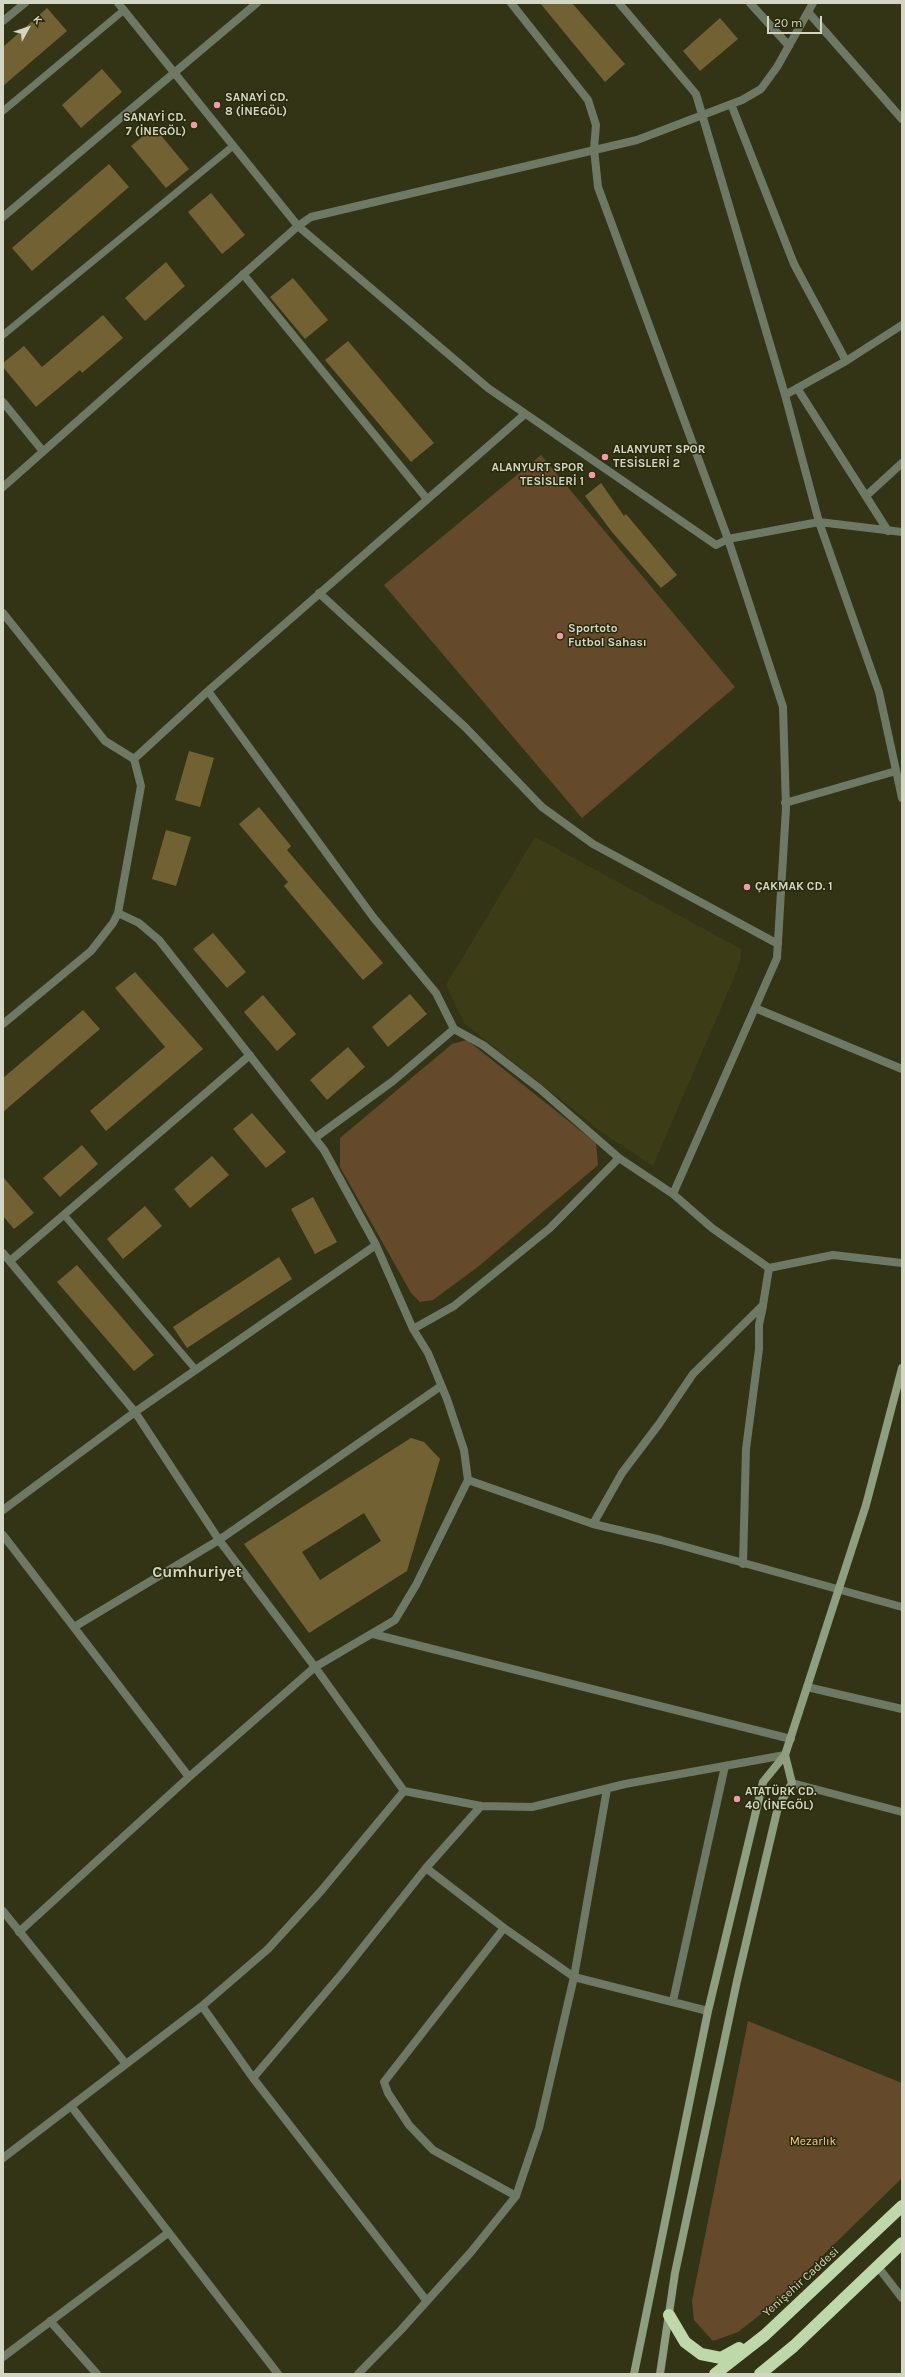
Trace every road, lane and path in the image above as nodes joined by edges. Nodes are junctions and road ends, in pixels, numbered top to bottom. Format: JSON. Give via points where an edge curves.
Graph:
{"nodes":[{"id":1,"x":25,"y":3,"type":"edge"},
{"id":2,"x":118,"y":3,"type":"edge"},
{"id":3,"x":257,"y":3,"type":"edge"},
{"id":4,"x":511,"y":3,"type":"edge"},
{"id":5,"x":620,"y":3,"type":"edge"},
{"id":6,"x":750,"y":3,"type":"edge"},
{"id":7,"x":813,"y":3,"type":"edge"},
{"id":8,"x":124,"y":10,"type":"junction"},
{"id":9,"x":808,"y":12,"type":"junction"},
{"id":10,"x":3,"y":21,"type":"edge"},
{"id":11,"x":789,"y":46,"type":"junction"},
{"id":12,"x":174,"y":72,"type":"junction"},
{"id":13,"x":731,"y":104,"type":"junction"},
{"id":14,"x":3,"y":111,"type":"edge"},
{"id":15,"x":702,"y":115,"type":"junction"},
{"id":16,"x":902,"y":119,"type":"edge"},
{"id":17,"x":233,"y":146,"type":"junction"},
{"id":18,"x":594,"y":149,"type":"junction"},
{"id":19,"x":3,"y":217,"type":"edge"},
{"id":20,"x":298,"y":226,"type":"junction"},
{"id":21,"x":242,"y":274,"type":"junction"},
{"id":22,"x":902,"y":324,"type":"edge"},
{"id":23,"x":3,"y":335,"type":"edge"},
{"id":24,"x":846,"y":361,"type":"junction"},
{"id":25,"x":797,"y":388,"type":"junction"},
{"id":26,"x":785,"y":395,"type":"junction"},
{"id":27,"x":3,"y":402,"type":"edge"},
{"id":28,"x":525,"y":414,"type":"junction"},
{"id":29,"x":42,"y":450,"type":"junction"},
{"id":30,"x":902,"y":463,"type":"edge"},
{"id":31,"x":3,"y":487,"type":"edge"},
{"id":32,"x":866,"y":496,"type":"junction"},
{"id":33,"x":427,"y":499,"type":"junction"},
{"id":34,"x":819,"y":522,"type":"junction"},
{"id":35,"x":888,"y":530,"type":"junction"},
{"id":36,"x":902,"y":532,"type":"edge"},
{"id":37,"x":728,"y":540,"type":"junction"},
{"id":38,"x":319,"y":593,"type":"junction"},
{"id":39,"x":3,"y":614,"type":"edge"},
{"id":40,"x":208,"y":691,"type":"junction"},
{"id":41,"x":134,"y":759,"type":"junction"},
{"id":42,"x":896,"y":771,"type":"junction"},
{"id":43,"x":902,"y":798,"type":"edge"},
{"id":44,"x":785,"y":803,"type":"junction"},
{"id":45,"x":118,"y":913,"type":"junction"},
{"id":46,"x":778,"y":944,"type":"junction"},
{"id":47,"x":754,"y":1008,"type":"junction"},
{"id":48,"x":3,"y":1024,"type":"edge"},
{"id":49,"x":454,"y":1029,"type":"junction"},
{"id":50,"x":250,"y":1055,"type":"junction"},
{"id":51,"x":902,"y":1069,"type":"edge"},
{"id":52,"x":315,"y":1138,"type":"junction"},
{"id":53,"x":619,"y":1158,"type":"junction"},
{"id":54,"x":673,"y":1194,"type":"junction"},
{"id":55,"x":65,"y":1216,"type":"junction"},
{"id":56,"x":376,"y":1245,"type":"junction"},
{"id":57,"x":3,"y":1253,"type":"edge"},
{"id":58,"x":10,"y":1261,"type":"junction"},
{"id":59,"x":902,"y":1262,"type":"edge"},
{"id":60,"x":768,"y":1268,"type":"junction"},
{"id":61,"x":763,"y":1305,"type":"junction"},
{"id":62,"x":413,"y":1329,"type":"junction"},
{"id":63,"x":902,"y":1368,"type":"edge"},
{"id":64,"x":196,"y":1370,"type":"junction"},
{"id":65,"x":900,"y":1381,"type":"edge"},
{"id":66,"x":441,"y":1386,"type":"junction"},
{"id":67,"x":135,"y":1412,"type":"junction"},
{"id":68,"x":468,"y":1480,"type":"junction"},
{"id":69,"x":3,"y":1510,"type":"edge"},
{"id":70,"x":593,"y":1524,"type":"junction"},
{"id":71,"x":3,"y":1535,"type":"edge"},
{"id":72,"x":219,"y":1540,"type":"junction"},
{"id":73,"x":743,"y":1564,"type":"junction"},
{"id":74,"x":838,"y":1590,"type":"junction"},
{"id":75,"x":902,"y":1608,"type":"edge"},
{"id":76,"x":74,"y":1627,"type":"junction"},
{"id":77,"x":372,"y":1634,"type":"junction"},
{"id":78,"x":315,"y":1666,"type":"junction"},
{"id":79,"x":807,"y":1687,"type":"junction"},
{"id":80,"x":902,"y":1709,"type":"edge"},
{"id":81,"x":791,"y":1739,"type":"junction"},
{"id":82,"x":785,"y":1755,"type":"junction"},
{"id":83,"x":725,"y":1766,"type":"junction"},
{"id":84,"x":189,"y":1777,"type":"junction"},
{"id":85,"x":792,"y":1783,"type":"junction"},
{"id":86,"x":607,"y":1789,"type":"junction"},
{"id":87,"x":404,"y":1791,"type":"junction"},
{"id":88,"x":481,"y":1806,"type":"junction"},
{"id":89,"x":902,"y":1812,"type":"edge"},
{"id":90,"x":426,"y":1868,"type":"junction"},
{"id":91,"x":3,"y":1912,"type":"edge"},
{"id":92,"x":504,"y":1928,"type":"junction"},
{"id":93,"x":19,"y":1932,"type":"junction"},
{"id":94,"x":574,"y":1977,"type":"junction"},
{"id":95,"x":673,"y":2001,"type":"junction"},
{"id":96,"x":202,"y":2006,"type":"junction"},
{"id":97,"x":708,"y":2011,"type":"junction"},
{"id":98,"x":126,"y":2064,"type":"junction"},
{"id":99,"x":253,"y":2078,"type":"junction"},
{"id":100,"x":71,"y":2106,"type":"junction"},
{"id":101,"x":3,"y":2158,"type":"edge"},
{"id":102,"x":516,"y":2196,"type":"junction"},
{"id":103,"x":902,"y":2206,"type":"edge"},
{"id":104,"x":168,"y":2233,"type":"junction"},
{"id":105,"x":902,"y":2243,"type":"edge"},
{"id":106,"x":878,"y":2267,"type":"junction"},
{"id":107,"x":902,"y":2298,"type":"edge"},
{"id":108,"x":426,"y":2300,"type":"junction"},
{"id":109,"x":669,"y":2315,"type":"junction"},
{"id":110,"x":50,"y":2321,"type":"junction"},
{"id":111,"x":764,"y":2335,"type":"junction"},
{"id":112,"x":3,"y":2357,"type":"edge"},
{"id":113,"x":97,"y":2374,"type":"edge"},
{"id":114,"x":278,"y":2374,"type":"edge"},
{"id":115,"x":358,"y":2374,"type":"edge"},
{"id":116,"x":634,"y":2374,"type":"edge"},
{"id":117,"x":660,"y":2374,"type":"edge"},
{"id":118,"x":715,"y":2374,"type":"edge"},
{"id":119,"x":760,"y":2374,"type":"edge"}],
"edges":[{"from":1,"to":10,"type":"street"},
{"from":2,"to":8,"type":"street"},
{"from":3,"to":12,"type":"street"},
{"from":4,"to":18,"type":"street","via":[[588,100],[596,125]]},
{"from":5,"to":15,"type":"street","via":[[696,94]]},
{"from":6,"to":11,"type":"street"},
{"from":7,"to":9,"type":"street"},
{"from":8,"to":12,"type":"street"},
{"from":8,"to":14,"type":"lane"},
{"from":9,"to":11,"type":"street"},
{"from":9,"to":16,"type":"street"},
{"from":11,"to":13,"type":"street","via":[[761,88]]},
{"from":12,"to":17,"type":"street"},
{"from":12,"to":19,"type":"street"},
{"from":13,"to":15,"type":"street"},
{"from":13,"to":24,"type":"street","via":[[794,264]]},
{"from":15,"to":18,"type":"street","via":[[637,140]]},
{"from":15,"to":26,"type":"street"},
{"from":17,"to":20,"type":"street"},
{"from":17,"to":23,"type":"lane"},
{"from":18,"to":20,"type":"street","via":[[311,217]]},
{"from":18,"to":37,"type":"street","via":[[598,187],[615,238]]},
{"from":20,"to":21,"type":"street"},
{"from":20,"to":28,"type":"street","via":[[488,388]]},
{"from":21,"to":29,"type":"street"},
{"from":21,"to":33,"type":"street"},
{"from":22,"to":24,"type":"street"},
{"from":24,"to":25,"type":"street"},
{"from":25,"to":26,"type":"street"},
{"from":25,"to":32,"type":"street"},
{"from":26,"to":34,"type":"street"},
{"from":27,"to":29,"type":"street"},
{"from":28,"to":33,"type":"street"},
{"from":28,"to":37,"type":"street","via":[[716,545]]},
{"from":29,"to":31,"type":"street"},
{"from":30,"to":32,"type":"street"},
{"from":32,"to":35,"type":"street"},
{"from":33,"to":38,"type":"street"},
{"from":34,"to":35,"type":"street"},
{"from":34,"to":37,"type":"street"},
{"from":34,"to":42,"type":"street","via":[[879,692]]},
{"from":35,"to":36,"type":"street"},
{"from":37,"to":44,"type":"street","via":[[783,707]]},
{"from":38,"to":40,"type":"street"},
{"from":38,"to":46,"type":"street","via":[[465,727],[542,807],[593,844]]},
{"from":39,"to":41,"type":"street","via":[[105,741]]},
{"from":40,"to":41,"type":"street"},
{"from":40,"to":49,"type":"street","via":[[373,917],[436,993]]},
{"from":41,"to":45,"type":"street","via":[[141,786]]},
{"from":42,"to":43,"type":"street"},
{"from":42,"to":44,"type":"street"},
{"from":44,"to":46,"type":"street"},
{"from":45,"to":48,"type":"street","via":[[91,951]]},
{"from":45,"to":50,"type":"street","via":[[139,923],[159,940]]},
{"from":46,"to":47,"type":"street","via":[[777,958]]},
{"from":47,"to":51,"type":"street"},
{"from":47,"to":54,"type":"street"},
{"from":49,"to":52,"type":"street","via":[[393,1081]]},
{"from":49,"to":53,"type":"street","via":[[483,1045],[527,1079]]},
{"from":50,"to":52,"type":"street"},
{"from":50,"to":55,"type":"street"},
{"from":52,"to":56,"type":"street"},
{"from":53,"to":54,"type":"street"},
{"from":53,"to":62,"type":"street","via":[[550,1228],[454,1306]]},
{"from":54,"to":60,"type":"street","via":[[712,1228]]},
{"from":55,"to":58,"type":"street"},
{"from":55,"to":64,"type":"lane"},
{"from":56,"to":62,"type":"street"},
{"from":56,"to":64,"type":"street"},
{"from":57,"to":58,"type":"street"},
{"from":58,"to":67,"type":"street"},
{"from":59,"to":60,"type":"street","via":[[833,1255]]},
{"from":60,"to":61,"type":"street"},
{"from":61,"to":70,"type":"street","via":[[693,1374],[622,1473]]},
{"from":61,"to":73,"type":"street","via":[[746,1449]]},
{"from":62,"to":66,"type":"street","via":[[428,1353]]},
{"from":63,"to":65,"type":"street"},
{"from":64,"to":67,"type":"street"},
{"from":65,"to":74,"type":"street","via":[[866,1505]]},
{"from":66,"to":68,"type":"street","via":[[464,1450]]},
{"from":66,"to":72,"type":"street"},
{"from":67,"to":69,"type":"street"},
{"from":67,"to":72,"type":"street"},
{"from":68,"to":70,"type":"street"},
{"from":68,"to":77,"type":"street","via":[[416,1585],[395,1620]]},
{"from":70,"to":73,"type":"street","via":[[661,1540]]},
{"from":71,"to":76,"type":"street"},
{"from":72,"to":76,"type":"street"},
{"from":72,"to":78,"type":"street"},
{"from":73,"to":74,"type":"street"},
{"from":74,"to":75,"type":"street"},
{"from":74,"to":79,"type":"street"},
{"from":76,"to":84,"type":"street"},
{"from":77,"to":78,"type":"street"},
{"from":77,"to":81,"type":"street"},
{"from":78,"to":84,"type":"street"},
{"from":78,"to":87,"type":"street"},
{"from":79,"to":80,"type":"street"},
{"from":79,"to":81,"type":"street"},
{"from":81,"to":82,"type":"street"},
{"from":82,"to":83,"type":"street"},
{"from":82,"to":85,"type":"street"},
{"from":82,"to":97,"type":"street","via":[[763,1782]]},
{"from":83,"to":86,"type":"street"},
{"from":83,"to":95,"type":"street"},
{"from":84,"to":93,"type":"street"},
{"from":85,"to":89,"type":"street"},
{"from":85,"to":109,"type":"street","via":[[778,1807],[737,1981],[675,2273]]},
{"from":86,"to":88,"type":"street","via":[[532,1807]]},
{"from":86,"to":94,"type":"street"},
{"from":87,"to":88,"type":"street"},
{"from":87,"to":96,"type":"street","via":[[321,1891],[268,1949]]},
{"from":88,"to":90,"type":"street"},
{"from":90,"to":92,"type":"street"},
{"from":90,"to":99,"type":"street","via":[[344,1972]]},
{"from":91,"to":93,"type":"street"},
{"from":92,"to":94,"type":"street"},
{"from":92,"to":102,"type":"street","via":[[384,2082],[388,2093],[409,2125],[432,2150]]},
{"from":93,"to":98,"type":"street"},
{"from":94,"to":95,"type":"street"},
{"from":94,"to":102,"type":"street","via":[[539,2128]]},
{"from":95,"to":97,"type":"street"},
{"from":96,"to":98,"type":"street"},
{"from":96,"to":99,"type":"street"},
{"from":97,"to":116,"type":"street"},
{"from":98,"to":100,"type":"street"},
{"from":99,"to":108,"type":"street"},
{"from":100,"to":101,"type":"street"},
{"from":100,"to":104,"type":"street"},
{"from":102,"to":108,"type":"street","via":[[471,2252]]},
{"from":103,"to":111,"type":"highway","name":"Yenişehir Caddesi"},
{"from":104,"to":110,"type":"street"},
{"from":104,"to":114,"type":"street"},
{"from":105,"to":106,"type":"highway"},
{"from":106,"to":107,"type":"street"},
{"from":106,"to":119,"type":"highway","via":[[794,2346]]},
{"from":108,"to":115,"type":"street"},
{"from":109,"to":111,"type":"highway","via":[[685,2342],[701,2354],[721,2358]]},
{"from":109,"to":117,"type":"street"},
{"from":110,"to":112,"type":"street"},
{"from":110,"to":113,"type":"street"},
{"from":111,"to":118,"type":"highway","name":"Yenişehir Caddesi"}]}
